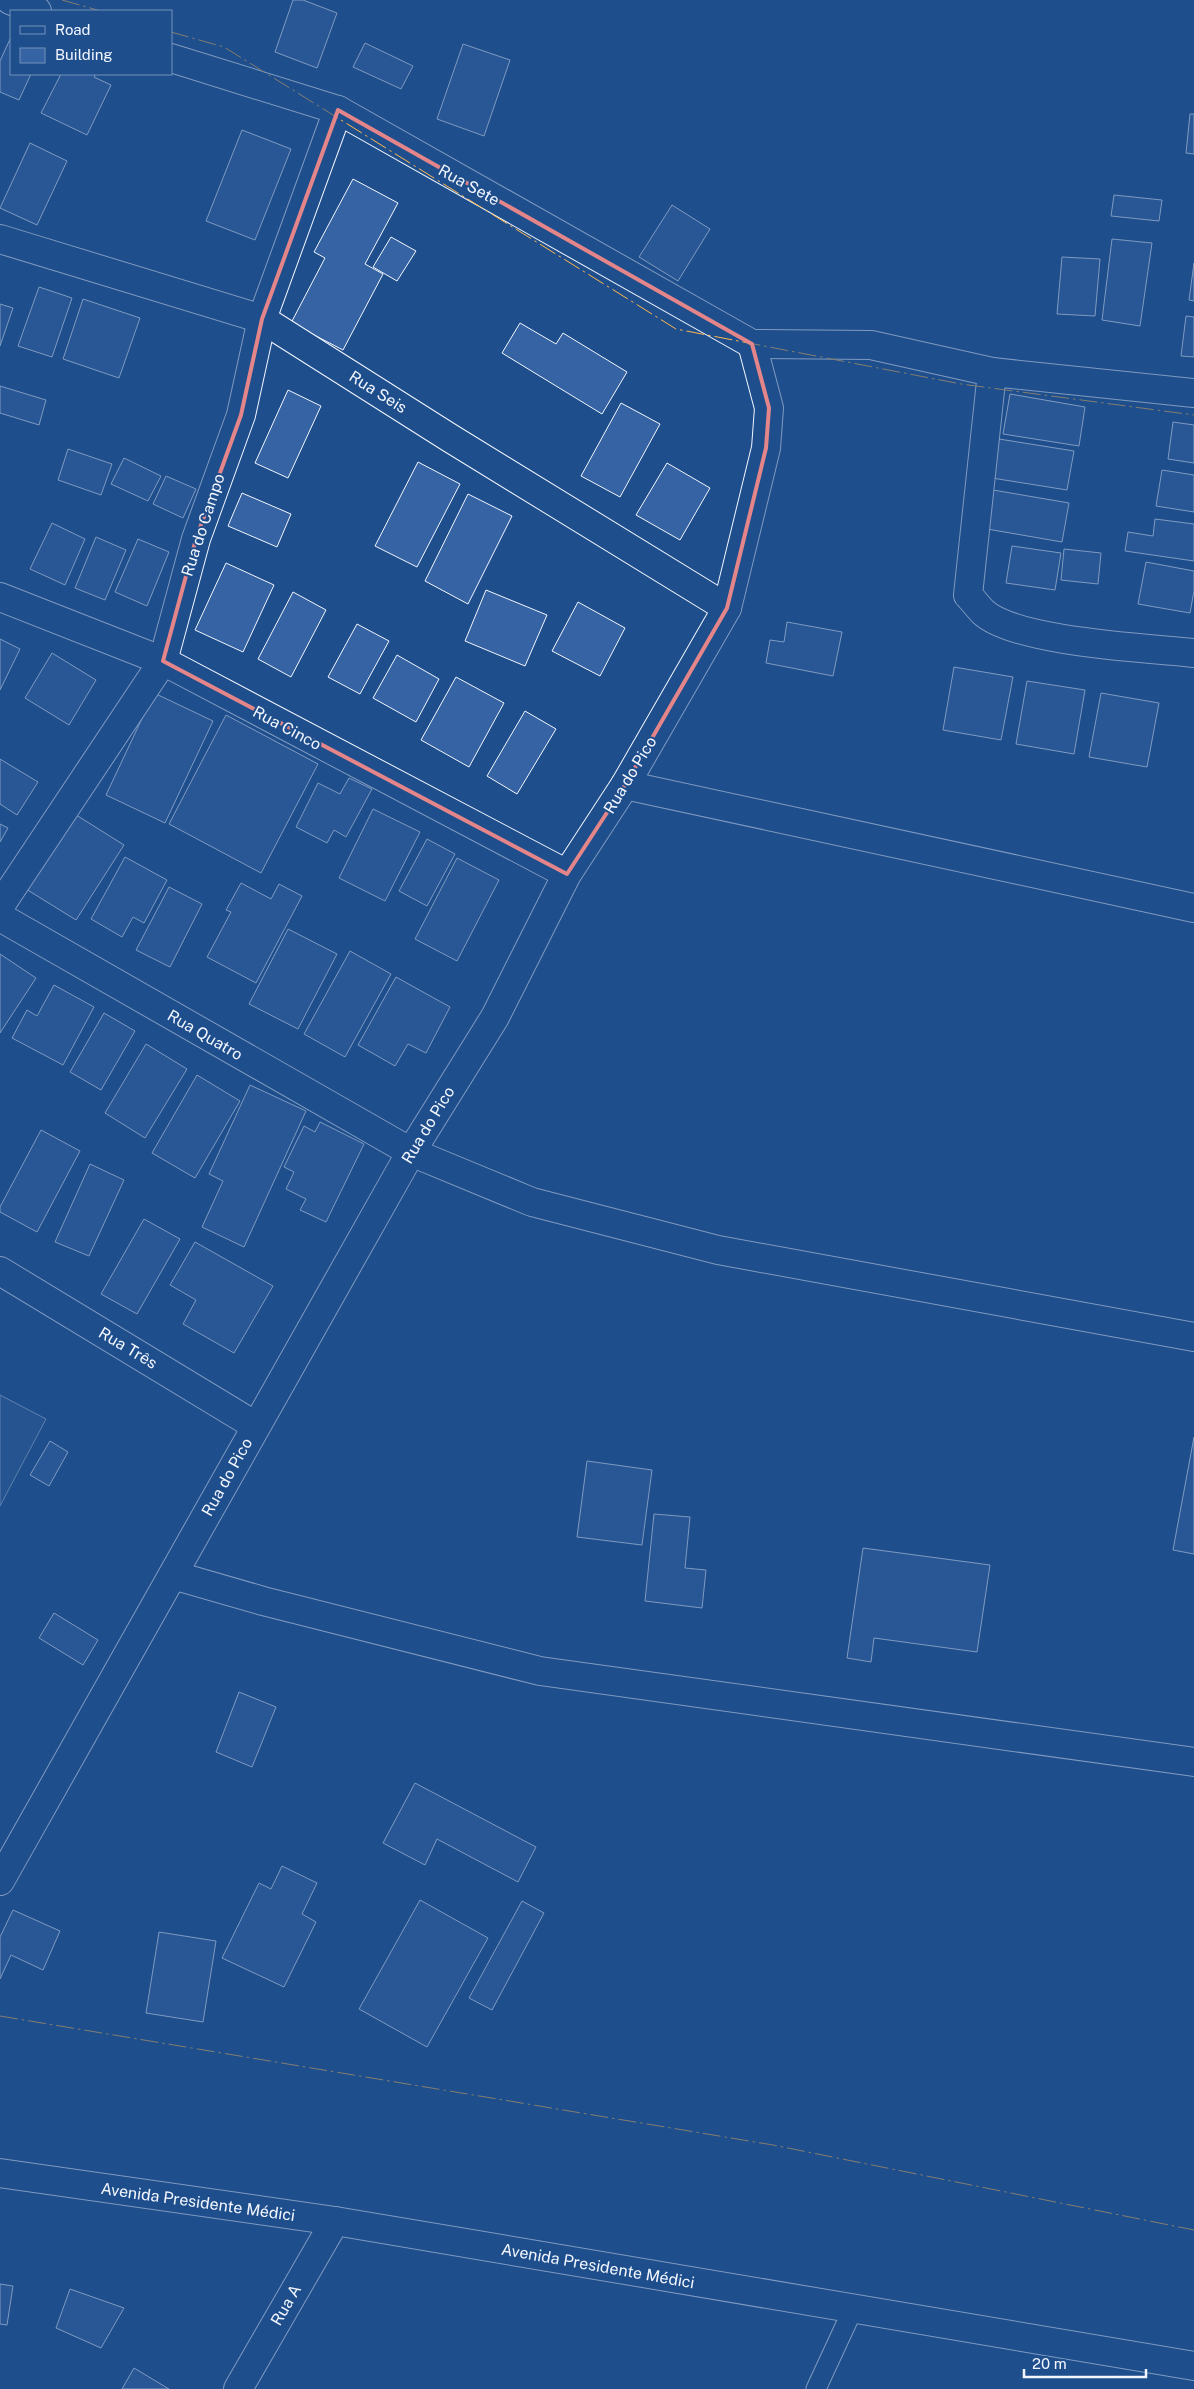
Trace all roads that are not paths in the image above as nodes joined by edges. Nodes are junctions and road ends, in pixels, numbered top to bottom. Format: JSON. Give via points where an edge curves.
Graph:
{"nodes":[{"id":1,"x":10,"y":0,"type":"edge"},
{"id":2,"x":35,"y":10,"type":"edge"},
{"id":3,"x":172,"y":58,"type":"edge"},
{"id":4,"x":338,"y":110,"type":"junction"},
{"id":5,"x":0,"y":239,"type":"edge"},
{"id":6,"x":262,"y":318,"type":"junction"},
{"id":7,"x":752,"y":344,"type":"junction"},
{"id":8,"x":992,"y":372,"type":"junction"},
{"id":9,"x":1194,"y":393,"type":"edge"},
{"id":10,"x":0,"y":598,"type":"edge"},
{"id":11,"x":727,"y":608,"type":"junction"},
{"id":12,"x":1194,"y":653,"type":"edge"},
{"id":13,"x":163,"y":661,"type":"junction"},
{"id":14,"x":625,"y":786,"type":"junction"},
{"id":15,"x":567,"y":874,"type":"junction"},
{"id":16,"x":0,"y":906,"type":"edge"},
{"id":17,"x":1194,"y":908,"type":"edge"},
{"id":18,"x":0,"y":917,"type":"edge"},
{"id":19,"x":411,"y":1152,"type":"junction"},
{"id":20,"x":0,"y":1271,"type":"edge"},
{"id":21,"x":1194,"y":1337,"type":"edge"},
{"id":22,"x":256,"y":1426,"type":"junction"},
{"id":23,"x":173,"y":1575,"type":"junction"},
{"id":24,"x":1194,"y":1762,"type":"edge"},
{"id":25,"x":0,"y":1881,"type":"edge"},
{"id":26,"x":0,"y":2173,"type":"edge"},
{"id":27,"x":335,"y":2221,"type":"junction"},
{"id":28,"x":853,"y":2308,"type":"junction"},
{"id":29,"x":1194,"y":2366,"type":"edge"},
{"id":30,"x":238,"y":2389,"type":"edge"},
{"id":31,"x":816,"y":2389,"type":"edge"}],
"edges":[{"from":1,"to":2,"type":"street"},
{"from":3,"to":4,"type":"street","name":"Rua Sete"},
{"from":4,"to":6,"type":"street","name":"Rua do Campo"},
{"from":4,"to":7,"type":"street","name":"Rua Sete"},
{"from":5,"to":6,"type":"street","name":"Rua Seis"},
{"from":6,"to":11,"type":"street","name":"Rua Seis"},
{"from":6,"to":13,"type":"street","name":"Rua do Campo","via":[[241,415],[196,539]]},
{"from":7,"to":8,"type":"street","via":[[871,345]]},
{"from":7,"to":11,"type":"street","name":"Rua do Pico","via":[[768,408],[766,448]]},
{"from":8,"to":9,"type":"street"},
{"from":8,"to":12,"type":"street","via":[[968,595],[984,613],[1007,626],[1028,632]]},
{"from":10,"to":13,"type":"street","name":"Rua Cinco"},
{"from":11,"to":14,"type":"street","name":"Rua do Pico"},
{"from":13,"to":15,"type":"street","name":"Rua Cinco"},
{"from":13,"to":16,"type":"street","name":"Rua do Campo"},
{"from":14,"to":15,"type":"street","name":"Rua do Pico"},
{"from":14,"to":17,"type":"street"},
{"from":15,"to":19,"type":"street","name":"Rua do Pico","via":[[495,1017]]},
{"from":18,"to":19,"type":"street","name":"Rua Quatro"},
{"from":19,"to":21,"type":"street","name":"Rua Quatro","via":[[532,1202],[718,1250]]},
{"from":19,"to":22,"type":"street","name":"Rua do Pico"},
{"from":20,"to":22,"type":"street","name":"Rua Três"},
{"from":22,"to":23,"type":"street","name":"Rua do Pico"},
{"from":23,"to":24,"type":"street","via":[[540,1671]]},
{"from":23,"to":25,"type":"street","name":"Rua do Pico"},
{"from":26,"to":27,"type":"street","name":"Avenida Presidente Médici"},
{"from":27,"to":28,"type":"street","name":"Avenida Presidente Médici"},
{"from":27,"to":30,"type":"street","name":"Rua A"},
{"from":28,"to":29,"type":"street","name":"Avenida Presidente Médici"},
{"from":28,"to":31,"type":"lane"}]}
